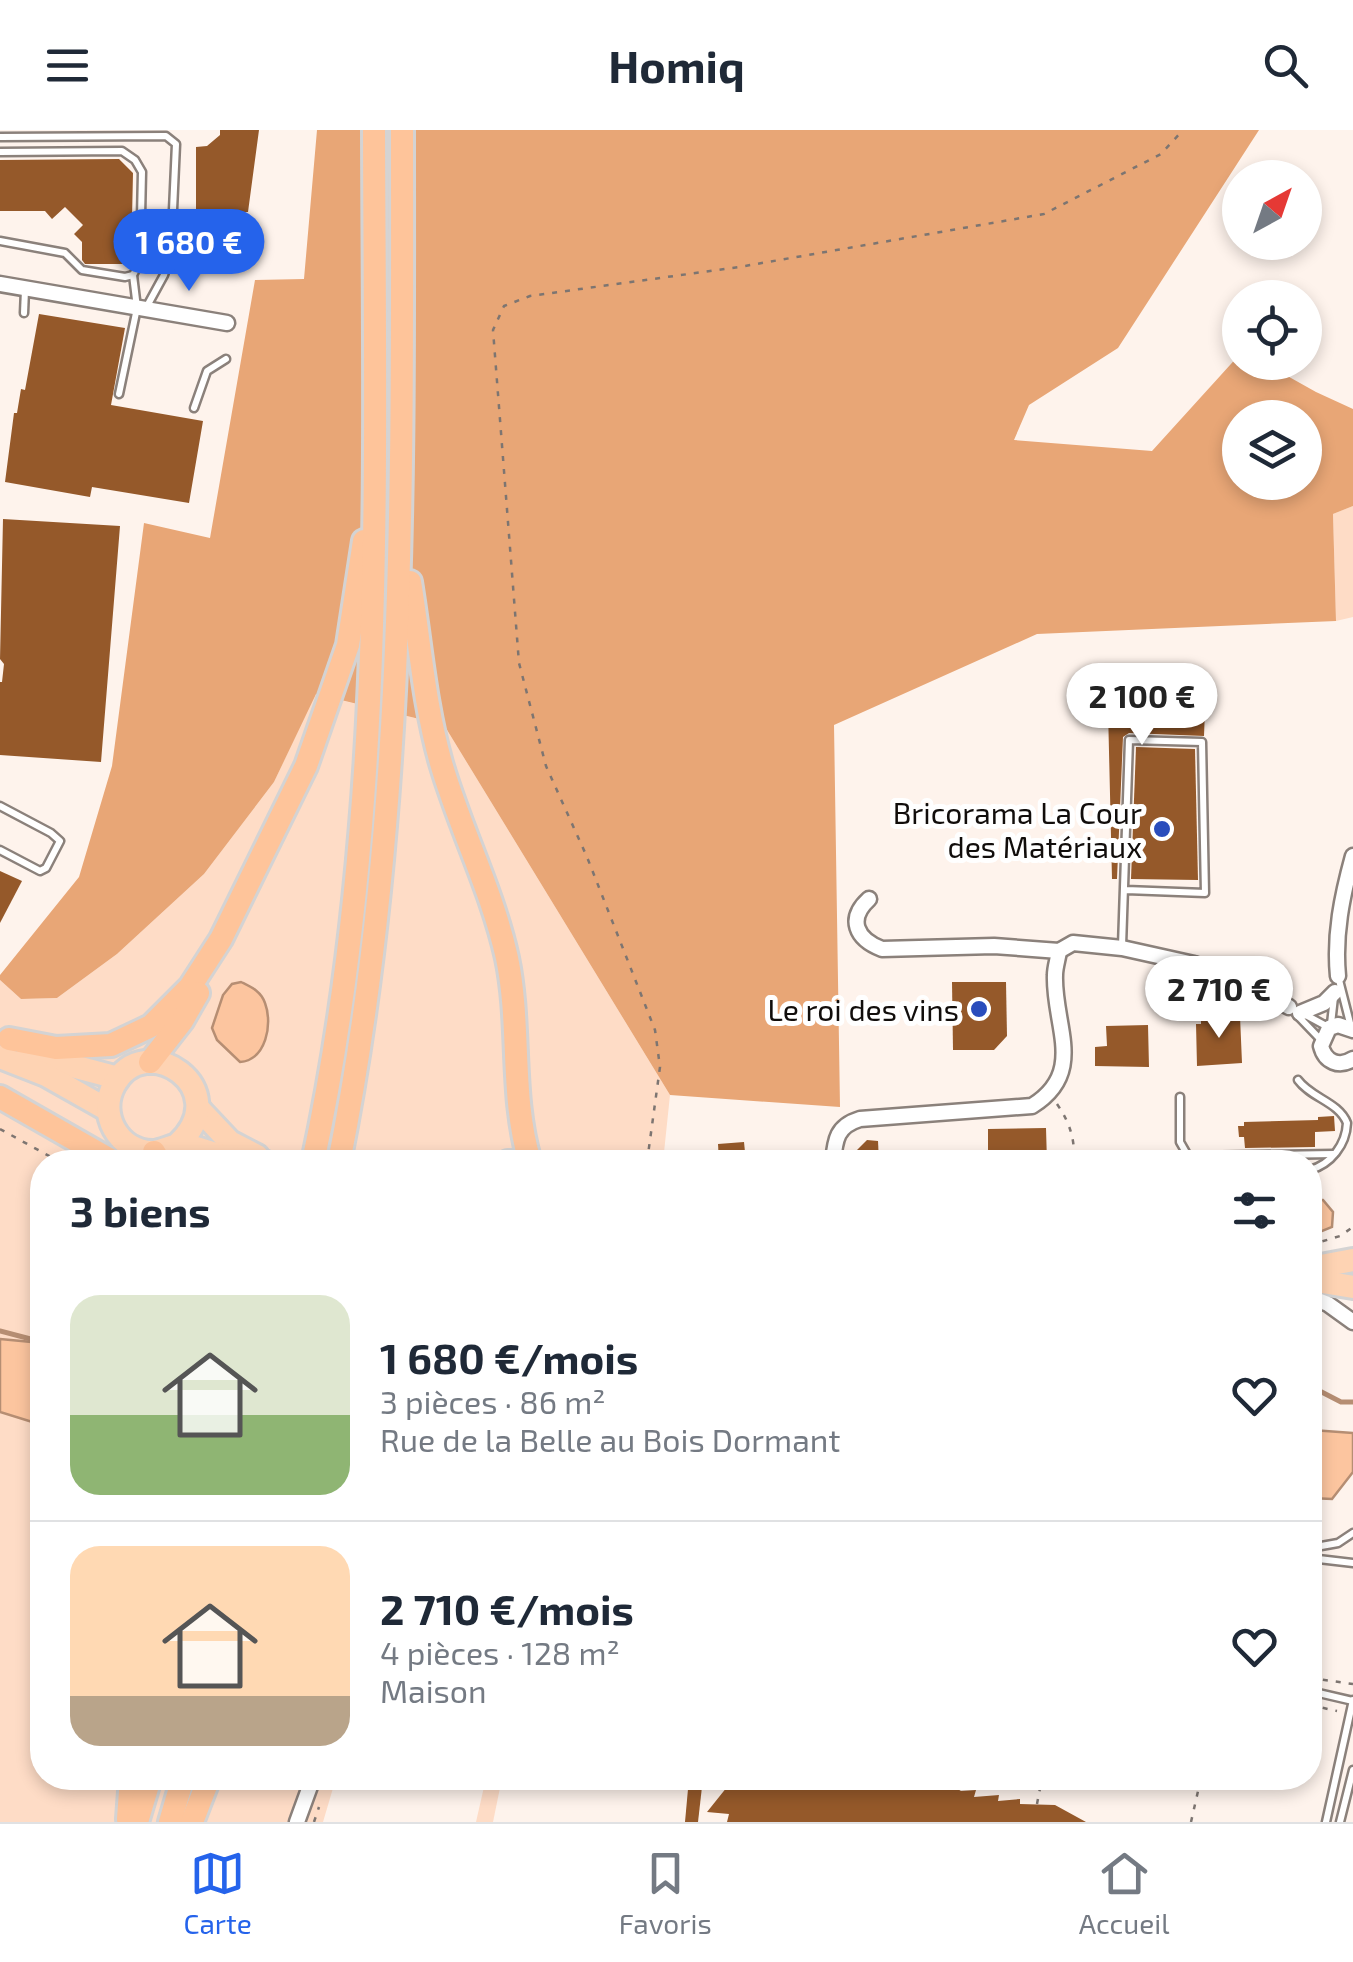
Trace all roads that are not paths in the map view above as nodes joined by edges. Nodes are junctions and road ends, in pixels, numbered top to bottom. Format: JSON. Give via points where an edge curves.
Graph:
{"nodes":[{"id":1,"x":374,"y":130,"type":"edge"},
{"id":2,"x":402,"y":130,"type":"edge"},
{"id":3,"x":0,"y":138,"type":"edge"},
{"id":4,"x":0,"y":152,"type":"edge"},
{"id":5,"x":0,"y":241,"type":"edge"},
{"id":6,"x":133,"y":275,"type":"junction"},
{"id":7,"x":0,"y":284,"type":"edge"},
{"id":8,"x":25,"y":288,"type":"junction"},
{"id":9,"x":141,"y":309,"type":"junction"},
{"id":10,"x":24,"y":314,"type":"dead end"},
{"id":11,"x":227,"y":323,"type":"dead end"},
{"id":12,"x":226,"y":360,"type":"dead end"},
{"id":13,"x":120,"y":394,"type":"dead end"},
{"id":14,"x":194,"y":408,"type":"dead end"},
{"id":15,"x":375,"y":478,"type":"junction"},
{"id":16,"x":402,"y":534,"type":"junction"},
{"id":17,"x":0,"y":806,"type":"edge"},
{"id":18,"x":0,"y":850,"type":"edge"},
{"id":19,"x":1353,"y":856,"type":"edge"},
{"id":20,"x":1126,"y":890,"type":"junction"},
{"id":21,"x":869,"y":899,"type":"dead end"},
{"id":22,"x":221,"y":939,"type":"junction"},
{"id":23,"x":1122,"y":948,"type":"junction"},
{"id":24,"x":1059,"y":951,"type":"junction"},
{"id":25,"x":1337,"y":984,"type":"junction"},
{"id":26,"x":1294,"y":1010,"type":"junction"},
{"id":27,"x":1352,"y":1029,"type":"edge"},
{"id":28,"x":1327,"y":1032,"type":"junction"},
{"id":29,"x":3,"y":1044,"type":"edge"},
{"id":30,"x":150,"y":1062,"type":"junction"},
{"id":31,"x":1352,"y":1064,"type":"edge"},
{"id":32,"x":118,"y":1078,"type":"junction"},
{"id":33,"x":1298,"y":1080,"type":"dead end"},
{"id":34,"x":0,"y":1097,"type":"edge"},
{"id":35,"x":1180,"y":1097,"type":"dead end"},
{"id":36,"x":198,"y":1108,"type":"junction"},
{"id":37,"x":108,"y":1110,"type":"junction"},
{"id":38,"x":178,"y":1144,"type":"junction"},
{"id":39,"x":93,"y":1150,"type":"edge"},
{"id":40,"x":141,"y":1150,"type":"edge"},
{"id":41,"x":168,"y":1150,"type":"edge"},
{"id":42,"x":200,"y":1150,"type":"edge"},
{"id":43,"x":245,"y":1150,"type":"edge"},
{"id":44,"x":315,"y":1150,"type":"edge"},
{"id":45,"x":342,"y":1150,"type":"edge"},
{"id":46,"x":526,"y":1150,"type":"edge"},
{"id":47,"x":835,"y":1150,"type":"edge"},
{"id":48,"x":1185,"y":1150,"type":"edge"},
{"id":49,"x":1322,"y":1154,"type":"edge"},
{"id":50,"x":1334,"y":1154,"type":"junction"},
{"id":51,"x":1322,"y":1165,"type":"edge"},
{"id":52,"x":1353,"y":1260,"type":"edge"},
{"id":53,"x":1322,"y":1266,"type":"edge"},
{"id":54,"x":1322,"y":1282,"type":"edge"},
{"id":55,"x":1353,"y":1286,"type":"edge"},
{"id":56,"x":1322,"y":1302,"type":"edge"},
{"id":57,"x":1353,"y":1322,"type":"edge"},
{"id":58,"x":1353,"y":1534,"type":"edge"},
{"id":59,"x":1322,"y":1546,"type":"edge"},
{"id":60,"x":1322,"y":1560,"type":"edge"},
{"id":61,"x":1353,"y":1564,"type":"edge"},
{"id":62,"x":1322,"y":1694,"type":"edge"},
{"id":63,"x":1353,"y":1700,"type":"edge"},
{"id":64,"x":1353,"y":1770,"type":"edge"},
{"id":65,"x":130,"y":1790,"type":"edge"},
{"id":66,"x":146,"y":1790,"type":"edge"},
{"id":67,"x":179,"y":1790,"type":"edge"},
{"id":68,"x":204,"y":1790,"type":"edge"},
{"id":69,"x":309,"y":1790,"type":"edge"},
{"id":70,"x":128,"y":1822,"type":"edge"},
{"id":71,"x":137,"y":1822,"type":"edge"},
{"id":72,"x":170,"y":1822,"type":"edge"},
{"id":73,"x":192,"y":1822,"type":"edge"},
{"id":74,"x":297,"y":1822,"type":"edge"},
{"id":75,"x":1326,"y":1822,"type":"edge"},
{"id":76,"x":1340,"y":1822,"type":"edge"}],
"edges":[{"from":1,"to":15,"type":"highway"},
{"from":2,"to":16,"type":"highway"},
{"from":3,"to":9,"type":"lane","via":[[166,136],[176,144],[171,254]]},
{"from":4,"to":6,"type":"lane","via":[[122,152],[135,160],[142,190],[140,262]]},
{"from":5,"to":6,"type":"lane","via":[[65,253],[82,270]]},
{"from":6,"to":9,"type":"lane"},
{"from":7,"to":8,"type":"street"},
{"from":8,"to":9,"type":"street"},
{"from":8,"to":10,"type":"lane"},
{"from":9,"to":11,"type":"street"},
{"from":9,"to":13,"type":"lane"},
{"from":12,"to":14,"type":"lane","via":[[207,372]]},
{"from":15,"to":22,"type":"highway","via":[[348,645],[331,698]]},
{"from":15,"to":44,"type":"highway","via":[[364,799],[346,974]]},
{"from":16,"to":45,"type":"highway","via":[[382,864]]},
{"from":16,"to":46,"type":"highway","via":[[432,726],[490,894],[511,978]]},
{"from":17,"to":18,"type":"lane","via":[[60,841],[40,871]]},
{"from":19,"to":25,"type":"street","via":[[1339,920]]},
{"from":20,"to":20,"type":"lane","via":[[1129,740],[1202,742],[1205,893]]},
{"from":20,"to":23,"type":"lane"},
{"from":21,"to":24,"type":"street","via":[[855,919],[857,931],[882,949]]},
{"from":22,"to":29,"type":"highway","via":[[168,1012],[128,1039],[94,1048]]},
{"from":22,"to":30,"type":"highway","via":[[191,1006]]},
{"from":23,"to":24,"type":"street","via":[[1073,943]]},
{"from":23,"to":26,"type":"street","via":[[1194,964]]},
{"from":24,"to":47,"type":"street","via":[[1054,976],[1063,1061],[1050,1094],[1032,1106],[860,1118],[839,1130]]},
{"from":25,"to":26,"type":"street","via":[[1324,1003]]},
{"from":25,"to":27,"type":"lane"},
{"from":25,"to":28,"type":"lane"},
{"from":26,"to":28,"type":"lane"},
{"from":26,"to":28,"type":"lane"},
{"from":27,"to":28,"type":"street","via":[[1338,1025]]},
{"from":28,"to":31,"type":"street","via":[[1326,1058]]},
{"from":29,"to":32,"type":"main road"},
{"from":29,"to":37,"type":"main road"},
{"from":30,"to":32,"type":"main road"},
{"from":30,"to":36,"type":"main road","via":[[184,1074]]},
{"from":32,"to":37,"type":"main road"},
{"from":33,"to":50,"type":"lane","via":[[1344,1115],[1347,1134]]},
{"from":34,"to":39,"type":"highway"},
{"from":35,"to":48,"type":"lane"},
{"from":36,"to":38,"type":"main road","via":[[196,1122]]},
{"from":36,"to":43,"type":"main road"},
{"from":37,"to":40,"type":"main road","via":[[110,1123]]},
{"from":38,"to":41,"type":"main road"},
{"from":38,"to":42,"type":"main road"},
{"from":49,"to":50,"type":"lane"},
{"from":50,"to":51,"type":"lane"},
{"from":52,"to":53,"type":"main road"},
{"from":54,"to":55,"type":"main road"},
{"from":56,"to":57,"type":"street"},
{"from":58,"to":59,"type":"lane"},
{"from":60,"to":61,"type":"lane"},
{"from":62,"to":63,"type":"lane"},
{"from":63,"to":75,"type":"lane"},
{"from":64,"to":76,"type":"lane"},
{"from":65,"to":70,"type":"highway"},
{"from":66,"to":71,"type":"highway"},
{"from":67,"to":72,"type":"highway"},
{"from":68,"to":73,"type":"highway"},
{"from":69,"to":74,"type":"street"}]}
